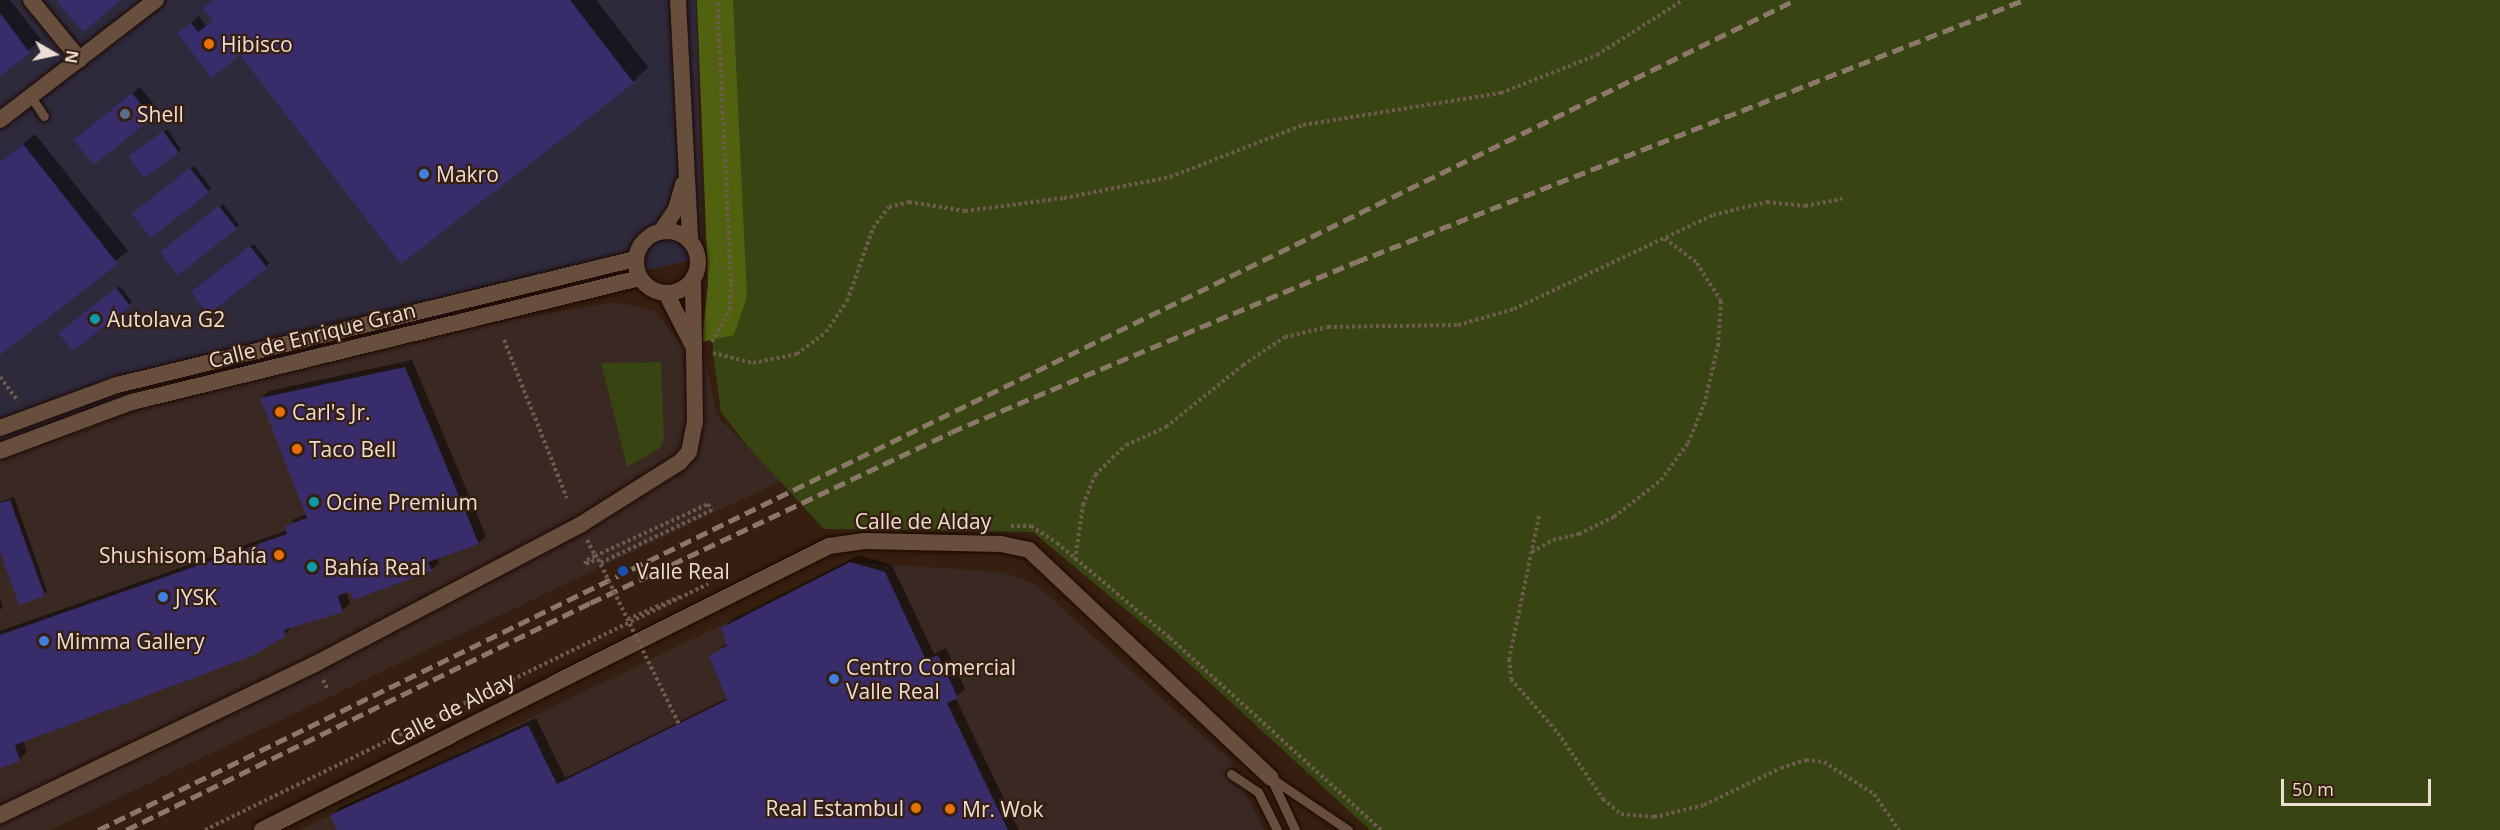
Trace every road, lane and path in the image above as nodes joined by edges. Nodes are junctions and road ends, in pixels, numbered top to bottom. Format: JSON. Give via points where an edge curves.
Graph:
{"nodes":[{"id":1,"x":31,"y":0,"type":"edge"},
{"id":2,"x":156,"y":0,"type":"edge"},
{"id":3,"x":678,"y":0,"type":"edge"},
{"id":4,"x":717,"y":0,"type":"edge"},
{"id":5,"x":1683,"y":0,"type":"edge"},
{"id":6,"x":80,"y":60,"type":"junction"},
{"id":7,"x":31,"y":97,"type":"junction"},
{"id":8,"x":44,"y":116,"type":"dead end"},
{"id":9,"x":0,"y":120,"type":"edge"},
{"id":10,"x":686,"y":175,"type":"junction"},
{"id":11,"x":1842,"y":199,"type":"dead end"},
{"id":12,"x":662,"y":230,"type":"junction"},
{"id":13,"x":1665,"y":239,"type":"junction"},
{"id":14,"x":690,"y":240,"type":"junction"},
{"id":15,"x":635,"y":259,"type":"junction"},
{"id":16,"x":640,"y":279,"type":"junction"},
{"id":17,"x":693,"y":279,"type":"junction"},
{"id":18,"x":666,"y":293,"type":"junction"},
{"id":19,"x":504,"y":340,"type":"dead end"},
{"id":20,"x":698,"y":344,"type":"junction"},
{"id":21,"x":713,"y":353,"type":"junction"},
{"id":22,"x":0,"y":377,"type":"edge"},
{"id":23,"x":18,"y":401,"type":"dead end"},
{"id":24,"x":0,"y":428,"type":"edge"},
{"id":25,"x":0,"y":451,"type":"edge"},
{"id":26,"x":567,"y":498,"type":"dead end"},
{"id":27,"x":1539,"y":516,"type":"dead end"},
{"id":28,"x":999,"y":526,"type":"dead end"},
{"id":29,"x":1532,"y":552,"type":"junction"},
{"id":30,"x":597,"y":557,"type":"junction"},
{"id":31,"x":1075,"y":560,"type":"junction"},
{"id":32,"x":712,"y":582,"type":"dead end"},
{"id":33,"x":682,"y":597,"type":"junction"},
{"id":34,"x":628,"y":619,"type":"junction"},
{"id":35,"x":679,"y":724,"type":"dead end"},
{"id":36,"x":1231,"y":774,"type":"dead end"},
{"id":37,"x":1271,"y":778,"type":"junction"},
{"id":38,"x":0,"y":815,"type":"edge"},
{"id":39,"x":205,"y":830,"type":"edge"},
{"id":40,"x":262,"y":830,"type":"edge"},
{"id":41,"x":1277,"y":830,"type":"edge"},
{"id":42,"x":1295,"y":830,"type":"edge"},
{"id":43,"x":1348,"y":830,"type":"edge"},
{"id":44,"x":1381,"y":830,"type":"edge"},
{"id":45,"x":1899,"y":830,"type":"edge"}],
"edges":[{"from":1,"to":6,"type":"street"},
{"from":2,"to":6,"type":"street"},
{"from":3,"to":10,"type":"street"},
{"from":4,"to":21,"type":"path","via":[[731,282],[730,310],[712,342]]},
{"from":5,"to":21,"type":"path","via":[[1597,55],[1501,93],[1303,125],[1170,177],[1064,198],[965,211],[909,202],[889,207],[873,228],[847,301],[826,332],[796,354],[753,363]]},
{"from":6,"to":7,"type":"street"},
{"from":7,"to":8,"type":"lane"},
{"from":7,"to":9,"type":"street"},
{"from":10,"to":12,"type":"street","via":[[676,209]]},
{"from":10,"to":14,"type":"street"},
{"from":11,"to":13,"type":"path","via":[[1806,206],[1767,202],[1713,215]]},
{"from":12,"to":14,"type":"street"},
{"from":12,"to":15,"type":"street","via":[[644,240]]},
{"from":13,"to":29,"type":"path","via":[[1696,262],[1721,301],[1718,346],[1704,405],[1688,443],[1661,480],[1614,517]]},
{"from":13,"to":31,"type":"path","via":[[1514,309],[1458,325],[1328,327],[1285,337],[1243,365],[1166,427],[1126,445],[1095,475],[1083,506]]},
{"from":14,"to":17,"type":"street","via":[[698,259]]},
{"from":15,"to":16,"type":"street"},
{"from":15,"to":24,"type":"street","name":"Calle de Enrique Gran","via":[[117,385]]},
{"from":16,"to":18,"type":"street"},
{"from":16,"to":25,"type":"street","name":"Calle de Enrique Gran","via":[[132,402]]},
{"from":17,"to":18,"type":"street","via":[[677,292]]},
{"from":17,"to":20,"type":"street"},
{"from":18,"to":20,"type":"street"},
{"from":19,"to":26,"type":"path"},
{"from":20,"to":21,"type":"path"},
{"from":20,"to":38,"type":"street","via":[[695,422],[689,452],[670,469],[543,545],[315,664]]},
{"from":22,"to":23,"type":"path"},
{"from":27,"to":29,"type":"path"},
{"from":28,"to":31,"type":"path","via":[[1031,526]]},
{"from":29,"to":45,"type":"path","via":[[1509,659],[1511,679],[1557,733],[1603,799],[1621,814],[1654,817],[1704,805],[1806,760],[1824,762],[1867,789]]},
{"from":30,"to":30,"type":"path","via":[[708,504],[711,510]]},
{"from":30,"to":34,"type":"path","bridge":true},
{"from":31,"to":44,"type":"path","via":[[1170,638]]},
{"from":32,"to":33,"type":"path"},
{"from":33,"to":34,"type":"path","via":[[673,597]]},
{"from":33,"to":39,"type":"path"},
{"from":34,"to":35,"type":"path","bridge":true},
{"from":36,"to":41,"type":"lane","via":[[1258,792]]},
{"from":37,"to":40,"type":"street","name":"Calle de Alday","via":[[1029,550],[1001,544],[865,540],[830,546]]},
{"from":37,"to":42,"type":"lane"},
{"from":37,"to":43,"type":"lane"}]}
